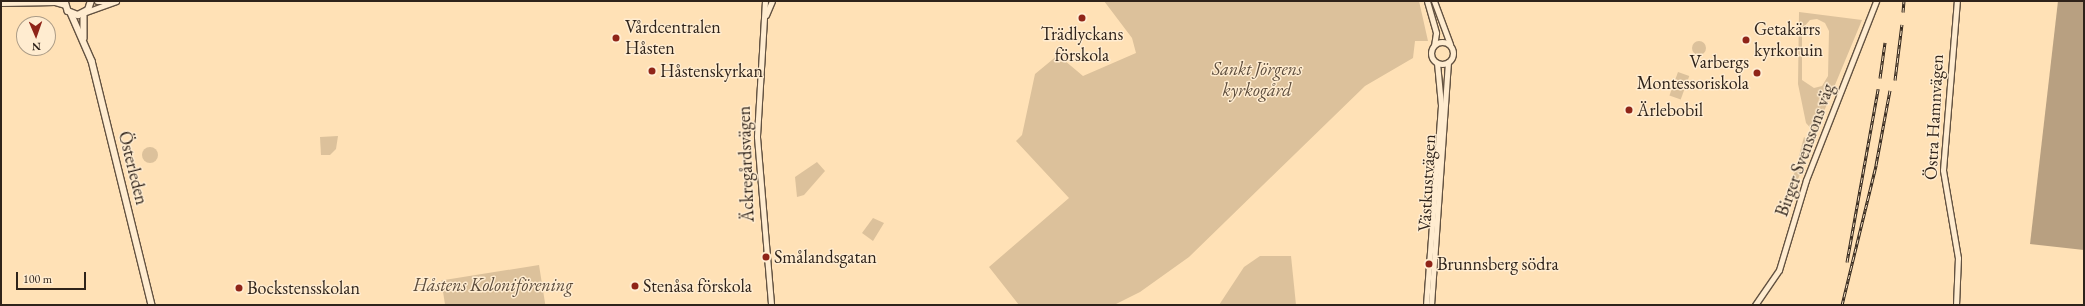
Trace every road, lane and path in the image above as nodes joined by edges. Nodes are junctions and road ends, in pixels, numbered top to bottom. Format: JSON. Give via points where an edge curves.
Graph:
{"nodes":[{"id":1,"x":37,"y":1,"type":"edge"},
{"id":2,"x":91,"y":1,"type":"edge"},
{"id":3,"x":96,"y":1,"type":"edge"},
{"id":4,"x":116,"y":1,"type":"edge"},
{"id":5,"x":765,"y":1,"type":"edge"},
{"id":6,"x":772,"y":1,"type":"edge"},
{"id":7,"x":1427,"y":1,"type":"edge"},
{"id":8,"x":1434,"y":1,"type":"edge"},
{"id":9,"x":1876,"y":1,"type":"edge"},
{"id":10,"x":1957,"y":1,"type":"edge"},
{"id":11,"x":1,"y":3,"type":"edge"},
{"id":12,"x":21,"y":3,"type":"junction"},
{"id":13,"x":65,"y":3,"type":"edge"},
{"id":14,"x":71,"y":13,"type":"junction"},
{"id":15,"x":85,"y":13,"type":"junction"},
{"id":16,"x":764,"y":21,"type":"junction"},
{"id":17,"x":84,"y":38,"type":"junction"},
{"id":18,"x":1434,"y":45,"type":"junction"},
{"id":19,"x":1452,"y":47,"type":"junction"},
{"id":20,"x":1437,"y":63,"type":"junction"},
{"id":21,"x":1448,"y":63,"type":"junction"},
{"id":22,"x":152,"y":305,"type":"edge"},
{"id":23,"x":771,"y":305,"type":"edge"},
{"id":24,"x":1426,"y":305,"type":"edge"},
{"id":25,"x":1431,"y":305,"type":"edge"},
{"id":26,"x":1754,"y":305,"type":"edge"},
{"id":27,"x":1956,"y":305,"type":"edge"}],
"edges":[{"from":1,"to":12,"type":"street"},
{"from":2,"to":15,"type":"main road"},
{"from":3,"to":4,"type":"street"},
{"from":4,"to":15,"type":"street"},
{"from":5,"to":16,"type":"street","name":"Äckregårdsvägen"},
{"from":6,"to":16,"type":"street","name":"Äckregårdsvägen"},
{"from":7,"to":18,"type":"street","via":[[1436,33]]},
{"from":8,"to":19,"type":"street"},
{"from":9,"to":26,"type":"street","name":"Birger Svenssons väg","via":[[1806,180],[1779,270]]},
{"from":10,"to":27,"type":"street","name":"Östra Hamnvägen","via":[[1943,170],[1958,258]]},
{"from":11,"to":12,"type":"street"},
{"from":12,"to":13,"type":"street"},
{"from":13,"to":14,"type":"main road","name":"Österleden"},
{"from":14,"to":15,"type":"main road"},
{"from":14,"to":17,"type":"main road","name":"Österleden"},
{"from":15,"to":17,"type":"main road","name":"Österleden"},
{"from":16,"to":23,"type":"street","name":"Äckregårdsvägen","via":[[759,56],[758,163]]},
{"from":17,"to":22,"type":"main road","name":"Österleden"},
{"from":18,"to":19,"type":"street","via":[[1443,42]]},
{"from":18,"to":20,"type":"street","via":[[1431,54]]},
{"from":19,"to":21,"type":"street","via":[[1453,54]]},
{"from":20,"to":21,"type":"street"},
{"from":20,"to":24,"type":"street","name":"Västkustvägen","via":[[1441,105]]},
{"from":21,"to":25,"type":"street","name":"Västkustvägen"}]}
